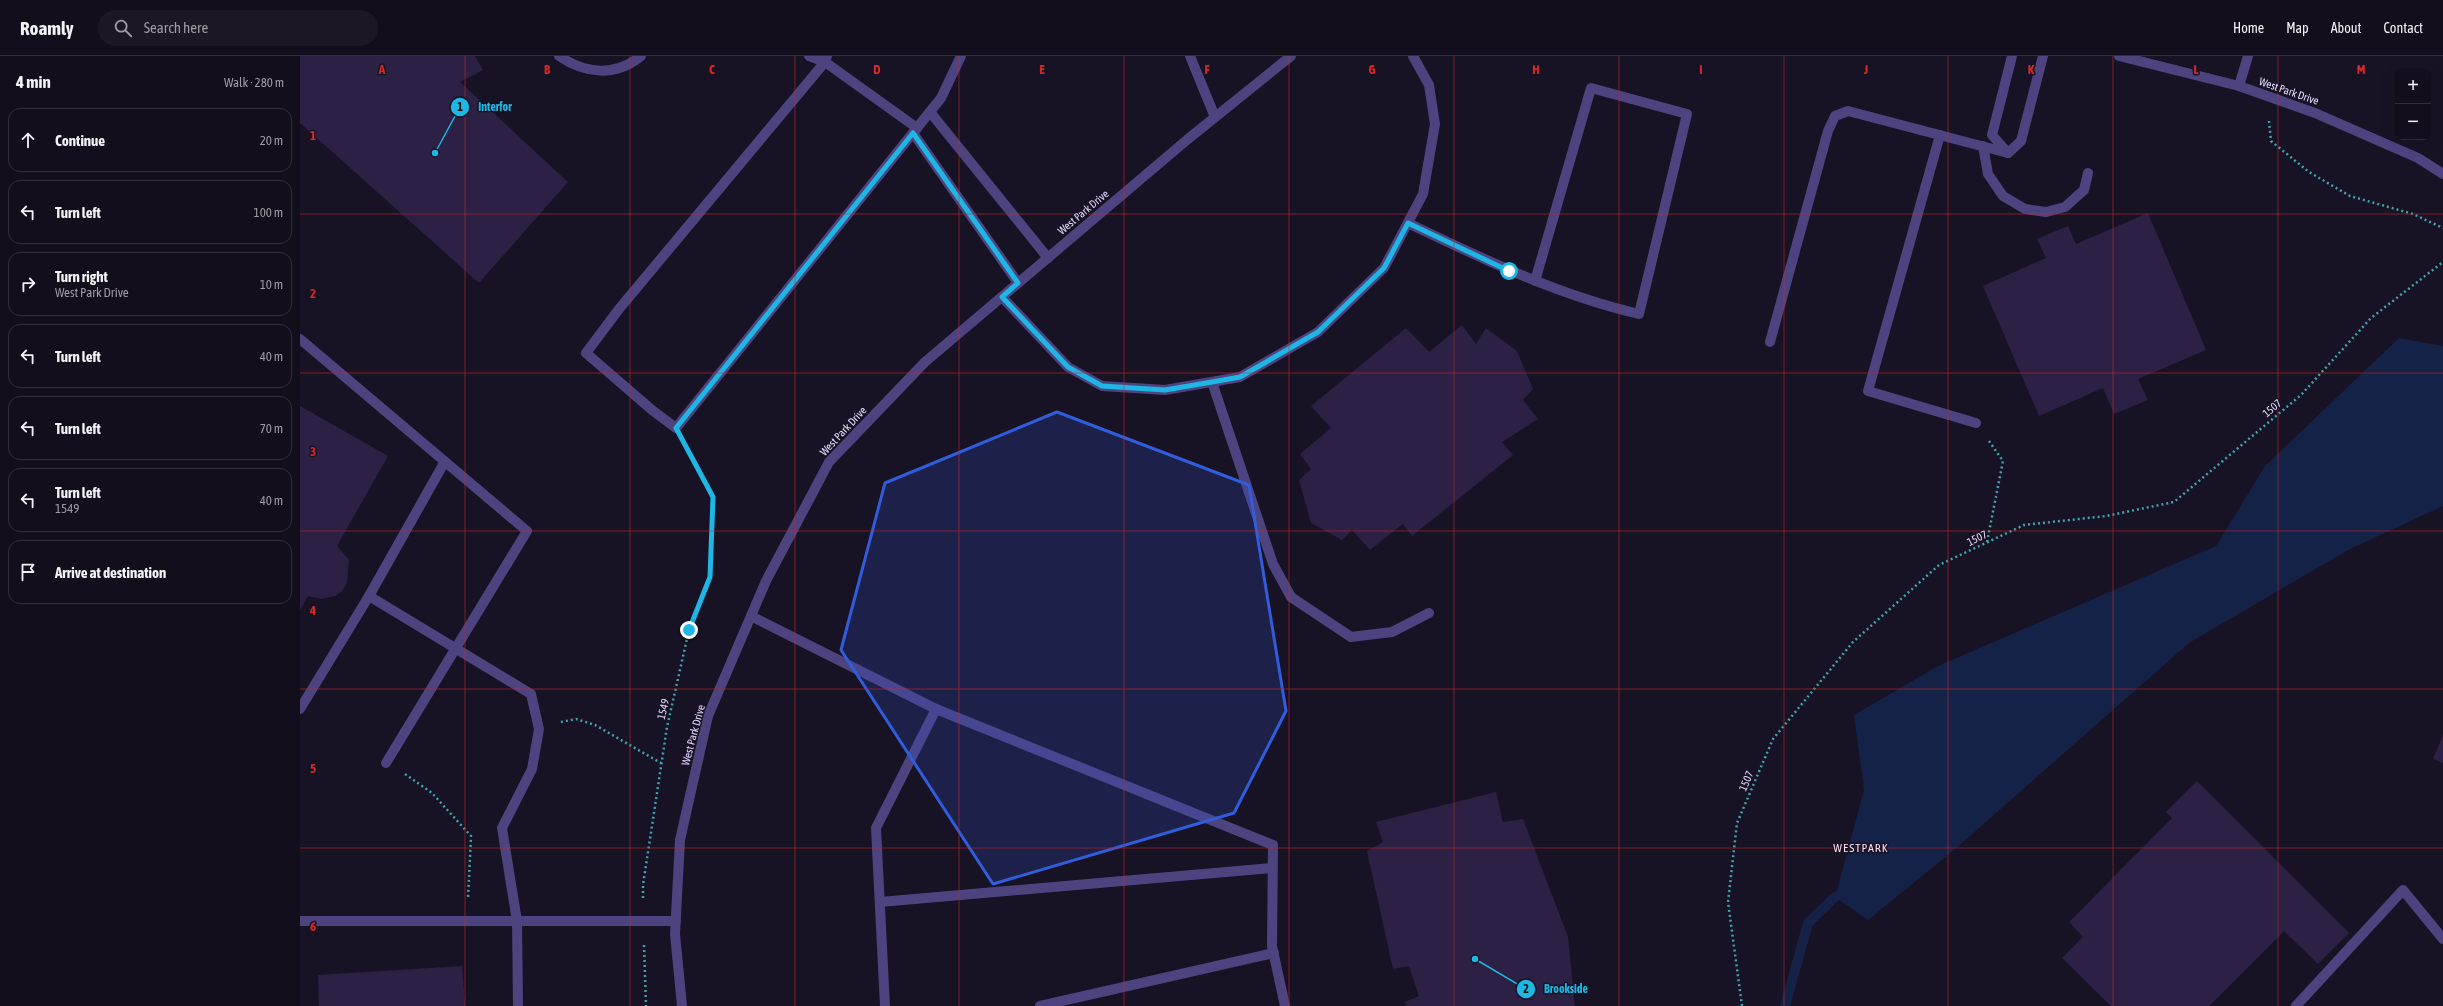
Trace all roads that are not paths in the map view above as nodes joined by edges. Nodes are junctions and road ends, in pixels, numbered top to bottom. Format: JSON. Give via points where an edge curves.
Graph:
{"nodes":[{"id":1,"x":559,"y":56,"type":"edge"},
{"id":2,"x":641,"y":56,"type":"edge"},
{"id":3,"x":808,"y":56,"type":"edge"},
{"id":4,"x":961,"y":56,"type":"edge"},
{"id":5,"x":1190,"y":56,"type":"edge"},
{"id":6,"x":1291,"y":56,"type":"edge"},
{"id":7,"x":1413,"y":56,"type":"edge"},
{"id":8,"x":2012,"y":56,"type":"edge"},
{"id":9,"x":2043,"y":56,"type":"edge"},
{"id":10,"x":2118,"y":56,"type":"edge"},
{"id":11,"x":2248,"y":56,"type":"edge"},
{"id":12,"x":826,"y":59,"type":"edge"},
{"id":13,"x":2239,"y":86,"type":"junction"},
{"id":14,"x":930,"y":112,"type":"junction"},
{"id":15,"x":1215,"y":117,"type":"junction"},
{"id":16,"x":915,"y":131,"type":"junction"},
{"id":17,"x":1940,"y":135,"type":"junction"},
{"id":18,"x":1983,"y":146,"type":"junction"},
{"id":19,"x":2008,"y":152,"type":"junction"},
{"id":20,"x":2088,"y":172,"type":"dead end"},
{"id":21,"x":2443,"y":174,"type":"edge"},
{"id":22,"x":1408,"y":223,"type":"junction"},
{"id":23,"x":1048,"y":258,"type":"junction"},
{"id":24,"x":1535,"y":281,"type":"junction"},
{"id":25,"x":1018,"y":283,"type":"junction"},
{"id":26,"x":1002,"y":297,"type":"junction"},
{"id":27,"x":300,"y":339,"type":"edge"},
{"id":28,"x":1770,"y":342,"type":"dead end"},
{"id":29,"x":1212,"y":382,"type":"junction"},
{"id":30,"x":1976,"y":422,"type":"road end"},
{"id":31,"x":444,"y":463,"type":"junction"},
{"id":32,"x":369,"y":596,"type":"junction"},
{"id":33,"x":1429,"y":614,"type":"dead end"},
{"id":34,"x":751,"y":616,"type":"junction"},
{"id":35,"x":457,"y":648,"type":"junction"},
{"id":36,"x":300,"y":709,"type":"edge"},
{"id":37,"x":936,"y":709,"type":"junction"},
{"id":38,"x":386,"y":763,"type":"road end"},
{"id":39,"x":1272,"y":868,"type":"junction"},
{"id":40,"x":880,"y":902,"type":"junction"},
{"id":41,"x":300,"y":921,"type":"edge"},
{"id":42,"x":517,"y":921,"type":"junction"},
{"id":43,"x":676,"y":921,"type":"junction"},
{"id":44,"x":2443,"y":939,"type":"edge"},
{"id":45,"x":1274,"y":953,"type":"junction"},
{"id":46,"x":518,"y":1006,"type":"edge"},
{"id":47,"x":682,"y":1006,"type":"edge"},
{"id":48,"x":885,"y":1006,"type":"edge"},
{"id":49,"x":1040,"y":1006,"type":"edge"},
{"id":50,"x":1285,"y":1006,"type":"edge"},
{"id":51,"x":2296,"y":1006,"type":"edge"}],
"edges":[{"from":1,"to":2,"type":"street","via":[[576,67],[595,72],[615,70],[633,63]]},
{"from":3,"to":12,"type":"street"},
{"from":4,"to":14,"type":"street","via":[[941,98]]},
{"from":5,"to":15,"type":"street"},
{"from":6,"to":15,"type":"street","name":"West Park Drive"},
{"from":7,"to":22,"type":"street","via":[[1429,85],[1435,124],[1423,194]]},
{"from":8,"to":19,"type":"street","via":[[1992,135]]},
{"from":9,"to":19,"type":"street","via":[[2021,141]]},
{"from":10,"to":13,"type":"street","name":"West Park Drive"},
{"from":11,"to":13,"type":"street"},
{"from":12,"to":16,"type":"street"},
{"from":12,"to":16,"type":"street","via":[[586,353],[652,410],[676,428]]},
{"from":13,"to":21,"type":"street","name":"West Park Drive","via":[[2315,112],[2418,158]]},
{"from":14,"to":16,"type":"street"},
{"from":14,"to":23,"type":"street"},
{"from":15,"to":23,"type":"street","name":"West Park Drive"},
{"from":16,"to":25,"type":"street"},
{"from":17,"to":18,"type":"street"},
{"from":17,"to":28,"type":"street","via":[[1848,112],[1835,116],[1828,131]]},
{"from":17,"to":30,"type":"street","via":[[1868,391]]},
{"from":18,"to":19,"type":"street"},
{"from":18,"to":20,"type":"street","via":[[1988,174],[2002,196],[2025,209],[2046,212],[2064,207],[2084,190]]},
{"from":22,"to":24,"type":"street"},
{"from":22,"to":29,"type":"street","via":[[1384,268],[1318,332],[1240,377]]},
{"from":23,"to":25,"type":"street","name":"West Park Drive"},
{"from":24,"to":24,"type":"street","via":[[1604,306],[1639,314],[1687,114],[1591,88]]},
{"from":25,"to":26,"type":"street","name":"West Park Drive"},
{"from":26,"to":29,"type":"street","via":[[1068,367],[1102,386],[1165,390]]},
{"from":26,"to":34,"type":"street","name":"West Park Drive","via":[[925,362],[829,462],[766,581]]},
{"from":27,"to":31,"type":"street"},
{"from":29,"to":33,"type":"street","via":[[1273,564],[1292,597],[1351,637],[1392,632]]},
{"from":31,"to":32,"type":"street"},
{"from":31,"to":35,"type":"street","via":[[527,531]]},
{"from":32,"to":35,"type":"street"},
{"from":32,"to":36,"type":"street"},
{"from":34,"to":37,"type":"street"},
{"from":34,"to":43,"type":"street","name":"West Park Drive","via":[[708,716],[680,840]]},
{"from":35,"to":38,"type":"street"},
{"from":35,"to":42,"type":"street","via":[[531,694],[539,726],[532,769],[502,828]]},
{"from":37,"to":39,"type":"street","via":[[1273,845]]},
{"from":37,"to":40,"type":"street","via":[[876,828]]},
{"from":39,"to":40,"type":"street"},
{"from":39,"to":45,"type":"street"},
{"from":40,"to":48,"type":"street"},
{"from":41,"to":42,"type":"street"},
{"from":42,"to":43,"type":"street"},
{"from":42,"to":46,"type":"street"},
{"from":43,"to":47,"type":"street","name":"West Park Drive"},
{"from":44,"to":51,"type":"street","via":[[2403,890]]},
{"from":45,"to":49,"type":"street"},
{"from":45,"to":50,"type":"street"}]}
